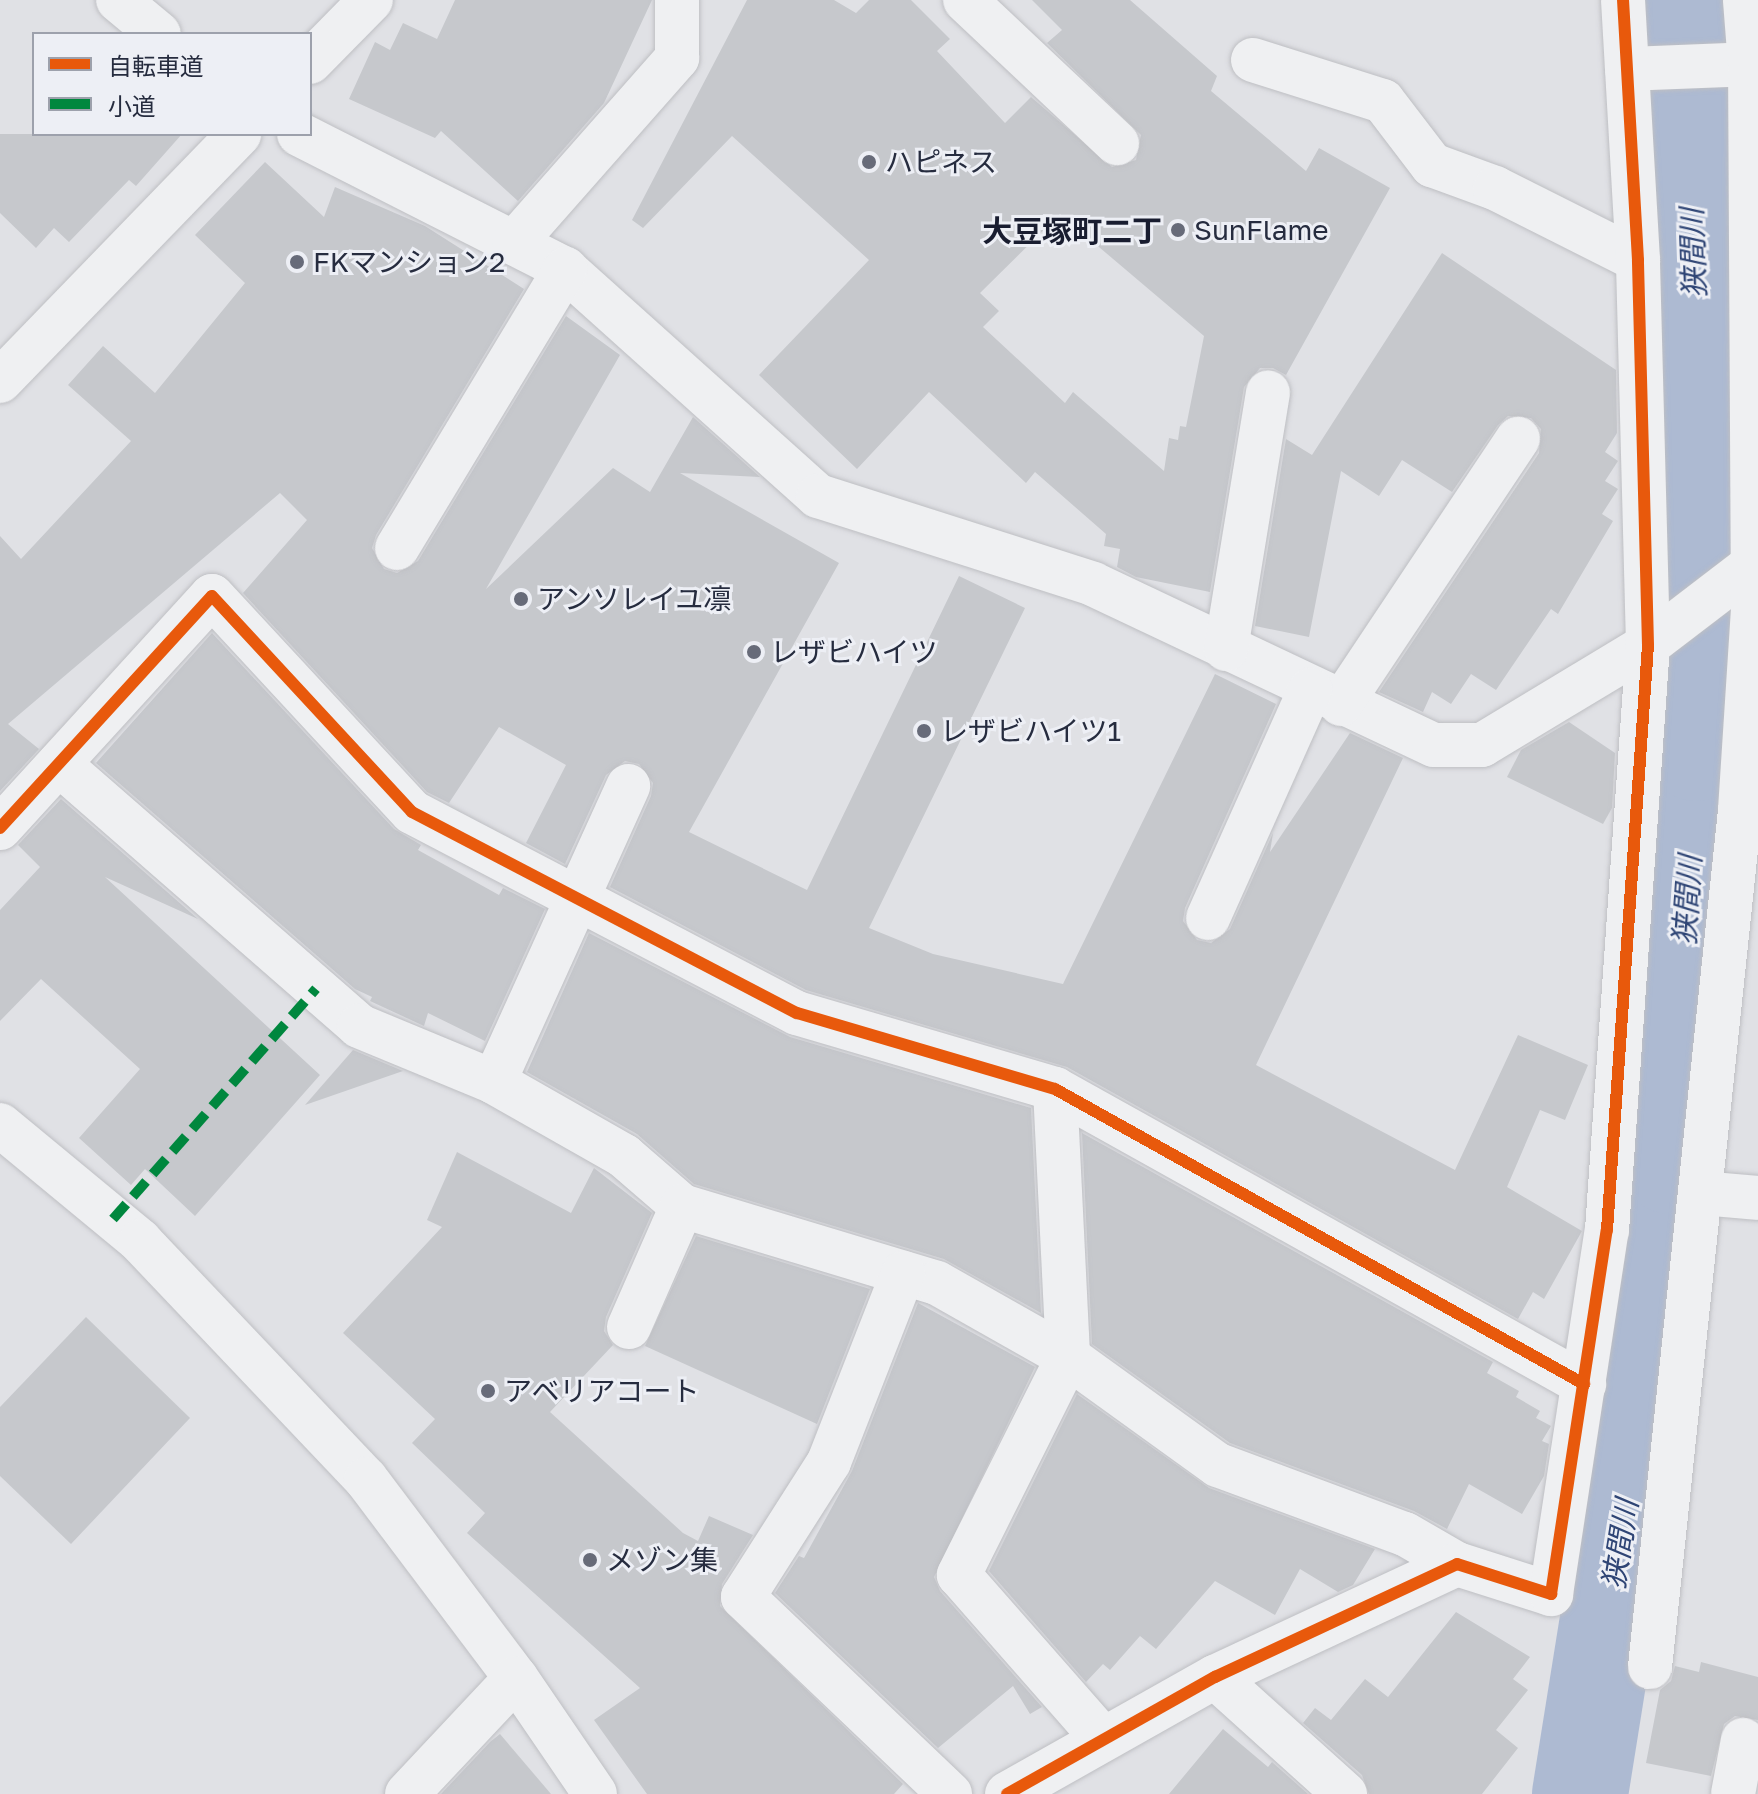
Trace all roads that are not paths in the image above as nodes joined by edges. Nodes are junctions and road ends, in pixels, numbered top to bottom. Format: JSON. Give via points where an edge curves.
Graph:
{"nodes":[{"id":1,"x":118,"y":0,"type":"edge"},
{"id":2,"x":371,"y":0,"type":"edge"},
{"id":3,"x":677,"y":0,"type":"edge"},
{"id":4,"x":965,"y":0,"type":"edge"},
{"id":5,"x":1623,"y":0,"type":"edge"},
{"id":6,"x":1745,"y":0,"type":"edge"},
{"id":7,"x":157,"y":32,"type":"edge"},
{"id":8,"x":312,"y":60,"type":"edge"},
{"id":9,"x":1253,"y":60,"type":"dead end"},
{"id":10,"x":1750,"y":64,"type":"junction"},
{"id":11,"x":1627,"y":69,"type":"junction"},
{"id":12,"x":237,"y":136,"type":"edge"},
{"id":13,"x":303,"y":136,"type":"edge"},
{"id":14,"x":1117,"y":143,"type":"dead end"},
{"id":15,"x":514,"y":243,"type":"junction"},
{"id":16,"x":1638,"y":260,"type":"junction"},
{"id":17,"x":565,"y":269,"type":"junction"},
{"id":18,"x":0,"y":381,"type":"edge"},
{"id":19,"x":1268,"y":392,"type":"dead end"},
{"id":20,"x":1518,"y":439,"type":"dead end"},
{"id":21,"x":397,"y":548,"type":"dead end"},
{"id":22,"x":1756,"y":563,"type":"edge"},
{"id":23,"x":1648,"y":645,"type":"junction"},
{"id":24,"x":1226,"y":649,"type":"junction"},
{"id":25,"x":1326,"y":697,"type":"junction"},
{"id":26,"x":59,"y":764,"type":"junction"},
{"id":27,"x":628,"y":786,"type":"dead end"},
{"id":28,"x":0,"y":828,"type":"edge"},
{"id":29,"x":578,"y":898,"type":"junction"},
{"id":30,"x":1208,"y":918,"type":"dead end"},
{"id":31,"x":494,"y":1082,"type":"junction"},
{"id":32,"x":1055,"y":1089,"type":"junction"},
{"id":33,"x":0,"y":1125,"type":"edge"},
{"id":34,"x":1701,"y":1193,"type":"junction"},
{"id":35,"x":1758,"y":1198,"type":"edge"},
{"id":36,"x":682,"y":1206,"type":"junction"},
{"id":37,"x":903,"y":1273,"type":"junction"},
{"id":38,"x":629,"y":1327,"type":"dead end"},
{"id":39,"x":1068,"y":1357,"type":"junction"},
{"id":40,"x":1584,"y":1384,"type":"junction"},
{"id":41,"x":1457,"y":1564,"type":"junction"},
{"id":42,"x":1650,"y":1667,"type":"dead end"},
{"id":43,"x":1215,"y":1677,"type":"junction"},
{"id":44,"x":516,"y":1678,"type":"junction"},
{"id":45,"x":1102,"y":1738,"type":"junction"},
{"id":46,"x":1743,"y":1740,"type":"dead end"},
{"id":47,"x":1021,"y":1791,"type":"edge"},
{"id":48,"x":407,"y":1794,"type":"edge"},
{"id":49,"x":595,"y":1794,"type":"edge"},
{"id":50,"x":950,"y":1794,"type":"edge"},
{"id":51,"x":1345,"y":1794,"type":"edge"},
{"id":52,"x":1733,"y":1794,"type":"edge"}],
"edges":[{"from":1,"to":7,"type":"street"},
{"from":2,"to":8,"type":"street"},
{"from":3,"to":15,"type":"street","via":[[677,58]]},
{"from":4,"to":14,"type":"street"},
{"from":5,"to":11,"type":"street"},
{"from":6,"to":10,"type":"street"},
{"from":9,"to":16,"type":"street","via":[[1383,101],[1432,165],[1495,188]]},
{"from":10,"to":11,"type":"street"},
{"from":10,"to":22,"type":"street"},
{"from":11,"to":16,"type":"street"},
{"from":12,"to":18,"type":"street"},
{"from":13,"to":15,"type":"street"},
{"from":15,"to":17,"type":"street"},
{"from":16,"to":23,"type":"street"},
{"from":17,"to":21,"type":"street"},
{"from":17,"to":24,"type":"street","via":[[818,496],[1093,584]]},
{"from":19,"to":24,"type":"street"},
{"from":20,"to":25,"type":"street"},
{"from":22,"to":23,"type":"street"},
{"from":22,"to":34,"type":"street","via":[[1740,810]]},
{"from":23,"to":25,"type":"street","via":[[1482,745],[1434,745]]},
{"from":23,"to":40,"type":"street","via":[[1607,1230]]},
{"from":24,"to":25,"type":"street"},
{"from":25,"to":30,"type":"street"},
{"from":26,"to":28,"type":"street"},
{"from":26,"to":29,"type":"street","via":[[212,596],[412,812]]},
{"from":26,"to":31,"type":"street","via":[[359,1026]]},
{"from":27,"to":29,"type":"street"},
{"from":29,"to":31,"type":"street"},
{"from":29,"to":32,"type":"street","via":[[797,1013]]},
{"from":31,"to":36,"type":"street","via":[[624,1156]]},
{"from":32,"to":39,"type":"street"},
{"from":32,"to":40,"type":"street"},
{"from":33,"to":44,"type":"street","via":[[140,1241],[268,1372],[366,1479]]},
{"from":34,"to":35,"type":"street"},
{"from":34,"to":42,"type":"street"},
{"from":36,"to":37,"type":"street"},
{"from":36,"to":38,"type":"street"},
{"from":37,"to":39,"type":"street","via":[[937,1283]]},
{"from":37,"to":50,"type":"street","via":[[829,1462],[743,1597]]},
{"from":39,"to":41,"type":"street","via":[[1218,1465],[1405,1534]]},
{"from":39,"to":45,"type":"street","via":[[959,1575]]},
{"from":40,"to":41,"type":"street","via":[[1551,1594]]},
{"from":41,"to":43,"type":"street"},
{"from":43,"to":45,"type":"street"},
{"from":43,"to":51,"type":"street"},
{"from":44,"to":48,"type":"street"},
{"from":44,"to":49,"type":"street"},
{"from":45,"to":47,"type":"street"},
{"from":46,"to":52,"type":"street"}]}
